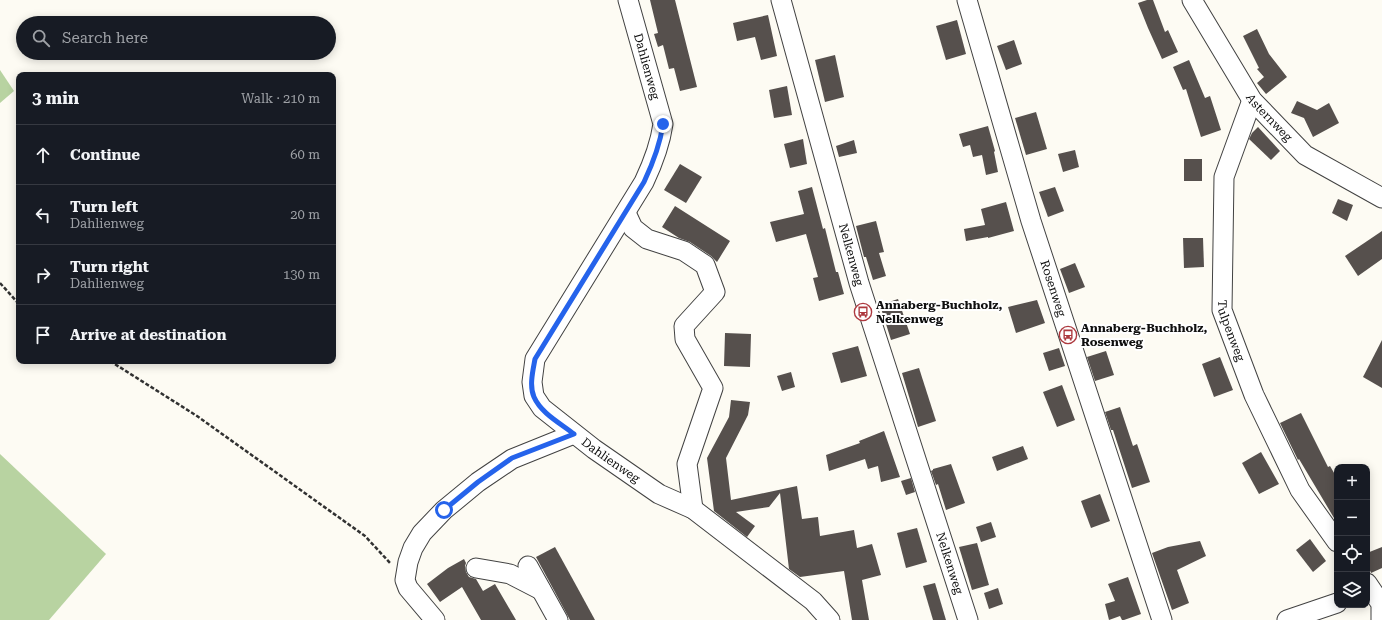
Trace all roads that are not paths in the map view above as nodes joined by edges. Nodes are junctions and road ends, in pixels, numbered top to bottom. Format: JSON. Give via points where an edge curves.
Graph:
{"nodes":[{"id":1,"x":628,"y":0,"type":"edge"},
{"id":2,"x":781,"y":0,"type":"edge"},
{"id":3,"x":967,"y":0,"type":"edge"},
{"id":4,"x":1192,"y":0,"type":"edge"},
{"id":5,"x":1252,"y":100,"type":"junction"},
{"id":6,"x":1382,"y":198,"type":"edge"},
{"id":7,"x":626,"y":213,"type":"junction"},
{"id":8,"x":574,"y":434,"type":"junction"},
{"id":9,"x":693,"y":509,"type":"junction"},
{"id":10,"x":1334,"y":538,"type":"edge"},
{"id":11,"x":528,"y":566,"type":"dead end"},
{"id":12,"x":476,"y":568,"type":"dead end"},
{"id":13,"x":1372,"y":588,"type":"edge"},
{"id":14,"x":541,"y":590,"type":"junction"},
{"id":15,"x":1334,"y":603,"type":"edge"},
{"id":16,"x":435,"y":620,"type":"edge"},
{"id":17,"x":558,"y":620,"type":"edge"},
{"id":18,"x":830,"y":620,"type":"edge"},
{"id":19,"x":968,"y":620,"type":"edge"},
{"id":20,"x":1162,"y":620,"type":"edge"},
{"id":21,"x":1287,"y":620,"type":"edge"},
{"id":22,"x":1382,"y":620,"type":"edge"}],
"edges":[{"from":1,"to":7,"type":"street","name":"Dahlienweg","via":[[663,124],[661,141],[653,163]]},
{"from":2,"to":19,"type":"street","name":"Nelkenweg","via":[[859,283]]},
{"from":3,"to":20,"type":"street","name":"Rosenweg","via":[[1031,222]]},
{"from":4,"to":5,"type":"street","name":"Asternweg"},
{"from":5,"to":6,"type":"street","name":"Asternweg","via":[[1305,155]]},
{"from":5,"to":10,"type":"street","name":"Tulpenweg","via":[[1224,177],[1222,310],[1254,395],[1300,490]]},
{"from":7,"to":8,"type":"street","name":"Dahlienweg","via":[[535,359],[532,382],[534,396],[542,408]]},
{"from":7,"to":9,"type":"street","via":[[633,228],[647,239],[684,251],[705,265],[715,292],[684,326],[684,339],[713,388],[687,464]]},
{"from":8,"to":9,"type":"street","name":"Dahlienweg","via":[[659,494]]},
{"from":8,"to":16,"type":"street","via":[[512,458],[444,510],[422,533],[413,548],[405,571],[405,580],[408,588]]},
{"from":9,"to":18,"type":"street","name":"Dahlienweg","via":[[813,601]]},
{"from":11,"to":14,"type":"street"},
{"from":12,"to":14,"type":"street","via":[[510,574]]},
{"from":13,"to":22,"type":"street","via":[[1381,604]]},
{"from":14,"to":17,"type":"street"},
{"from":15,"to":21,"type":"street"}]}
